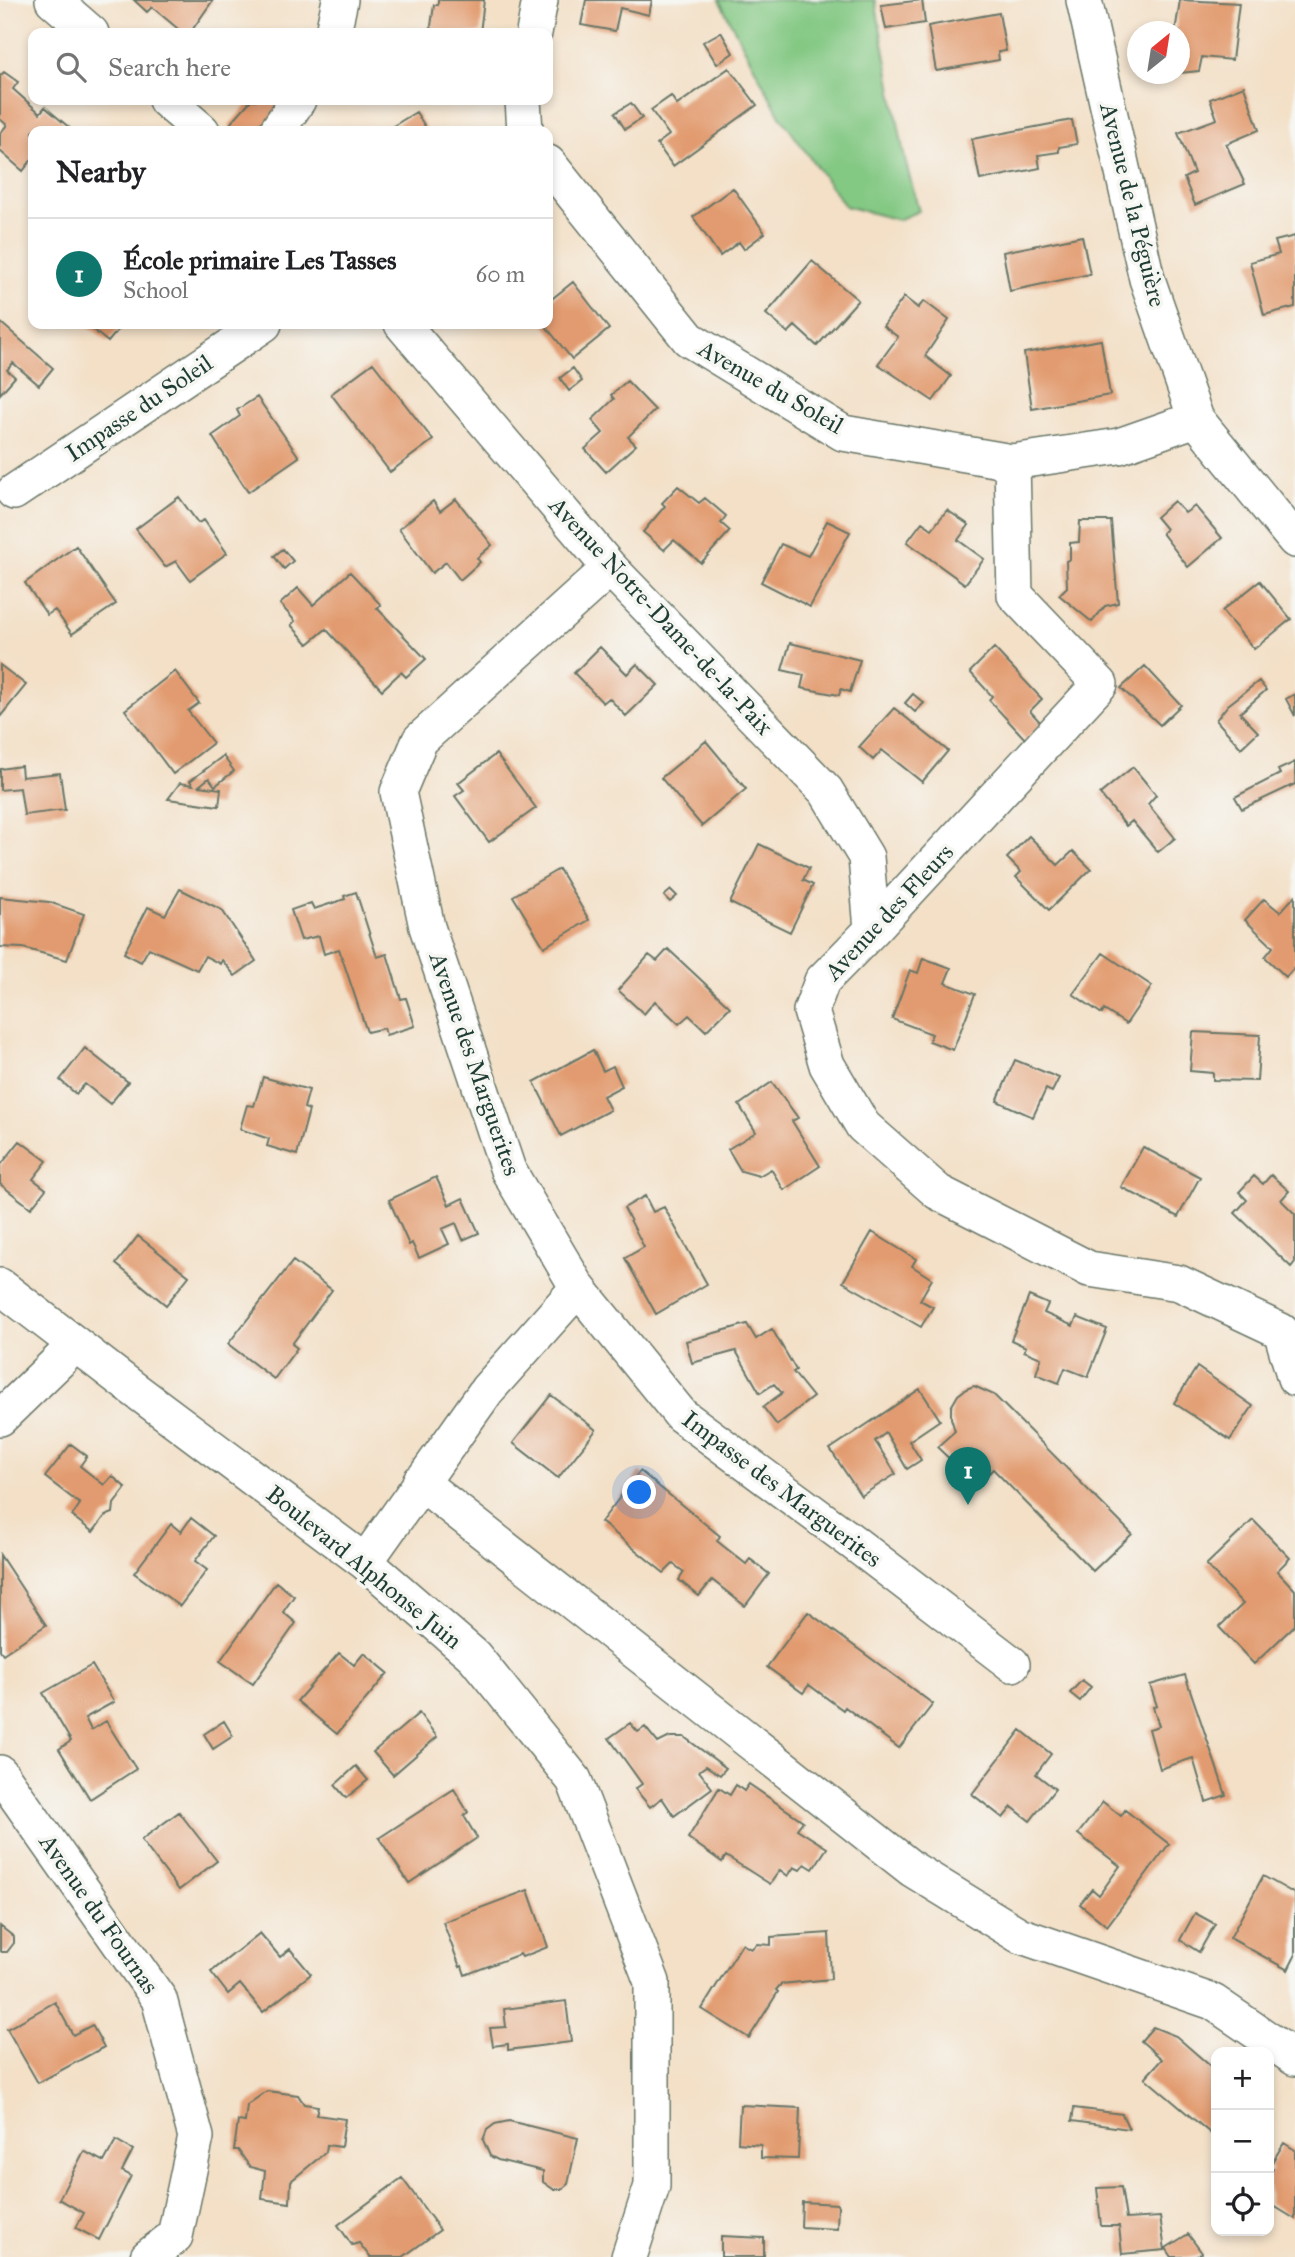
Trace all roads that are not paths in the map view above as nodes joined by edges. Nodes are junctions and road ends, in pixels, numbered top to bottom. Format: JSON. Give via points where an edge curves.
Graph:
{"nodes":[{"id":1,"x":54,"y":0,"type":"edge"},
{"id":2,"x":340,"y":0,"type":"edge"},
{"id":3,"x":540,"y":0,"type":"edge"},
{"id":4,"x":1084,"y":0,"type":"edge"},
{"id":5,"x":85,"y":28,"type":"edge"},
{"id":6,"x":334,"y":28,"type":"edge"},
{"id":7,"x":535,"y":28,"type":"edge"},
{"id":8,"x":172,"y":105,"type":"edge"},
{"id":9,"x":295,"y":105,"type":"edge"},
{"id":10,"x":523,"y":105,"type":"edge"},
{"id":11,"x":196,"y":126,"type":"edge"},
{"id":12,"x":280,"y":126,"type":"edge"},
{"id":13,"x":525,"y":126,"type":"edge"},
{"id":14,"x":553,"y":169,"type":"edge"},
{"id":15,"x":257,"y":329,"type":"edge"},
{"id":16,"x":406,"y":329,"type":"edge"},
{"id":17,"x":1196,"y":419,"type":"junction"},
{"id":18,"x":1012,"y":462,"type":"junction"},
{"id":19,"x":14,"y":492,"type":"dead end"},
{"id":20,"x":1295,"y":540,"type":"edge"},
{"id":21,"x":610,"y":568,"type":"junction"},
{"id":22,"x":872,"y":930,"type":"junction"},
{"id":23,"x":0,"y":1286,"type":"edge"},
{"id":24,"x":578,"y":1289,"type":"junction"},
{"id":25,"x":1288,"y":1327,"type":"edge"},
{"id":26,"x":74,"y":1343,"type":"junction"},
{"id":27,"x":1295,"y":1378,"type":"edge"},
{"id":28,"x":0,"y":1418,"type":"edge"},
{"id":29,"x":420,"y":1482,"type":"junction"},
{"id":30,"x":365,"y":1562,"type":"junction"},
{"id":31,"x":1012,"y":1664,"type":"dead end"},
{"id":32,"x":0,"y":1773,"type":"edge"},
{"id":33,"x":1295,"y":2058,"type":"edge"},
{"id":34,"x":148,"y":2257,"type":"edge"},
{"id":35,"x":629,"y":2257,"type":"edge"}],
"edges":[{"from":1,"to":5,"type":"street"},
{"from":2,"to":6,"type":"street"},
{"from":3,"to":7,"type":"street"},
{"from":4,"to":17,"type":"street","name":"Avenue de la Péguière","via":[[1147,279]]},
{"from":8,"to":11,"type":"street"},
{"from":9,"to":12,"type":"street"},
{"from":10,"to":13,"type":"street"},
{"from":14,"to":18,"type":"street","name":"Avenue du Soleil","via":[[689,339],[843,433]]},
{"from":15,"to":19,"type":"street","name":"Impasse du Soleil"},
{"from":16,"to":21,"type":"street","name":"Avenue Notre-Dame-de-la-Paix"},
{"from":17,"to":18,"type":"street","name":"Avenue du Soleil","via":[[1119,446]]},
{"from":17,"to":20,"type":"street","name":"Avenue de la Péguière"},
{"from":18,"to":22,"type":"street","name":"Avenue des Fleurs","via":[[1015,596],[1100,684]]},
{"from":21,"to":22,"type":"street","name":"Avenue Notre-Dame-de-la-Paix","via":[[826,790],[866,858]]},
{"from":21,"to":24,"type":"street","name":"Avenue des Marguerites","via":[[420,740],[398,792],[427,927],[508,1170]]},
{"from":22,"to":25,"type":"street","name":"Avenue des Fleurs","via":[[822,981],[811,1012],[827,1065],[863,1126],[938,1192],[1089,1269],[1179,1283]]},
{"from":23,"to":26,"type":"street","name":"Boulevard Alphonse Juin"},
{"from":24,"to":29,"type":"street","via":[[487,1390]]},
{"from":24,"to":31,"type":"street","name":"Impasse des Marguerites","via":[[681,1415]]},
{"from":25,"to":27,"type":"street","name":"Avenue des Fleurs"},
{"from":26,"to":28,"type":"street"},
{"from":26,"to":30,"type":"street","name":"Boulevard Alphonse Juin"},
{"from":29,"to":30,"type":"street"},
{"from":29,"to":33,"type":"street","via":[[912,1869],[1019,1935],[1213,2002]]},
{"from":30,"to":35,"type":"street","name":"Boulevard Alphonse Juin","via":[[474,1656],[574,1780],[648,1969],[652,1982],[652,2186]]},
{"from":32,"to":34,"type":"street","name":"Avenue du Fournas","via":[[159,1999],[196,2137],[175,2236]]}]}
